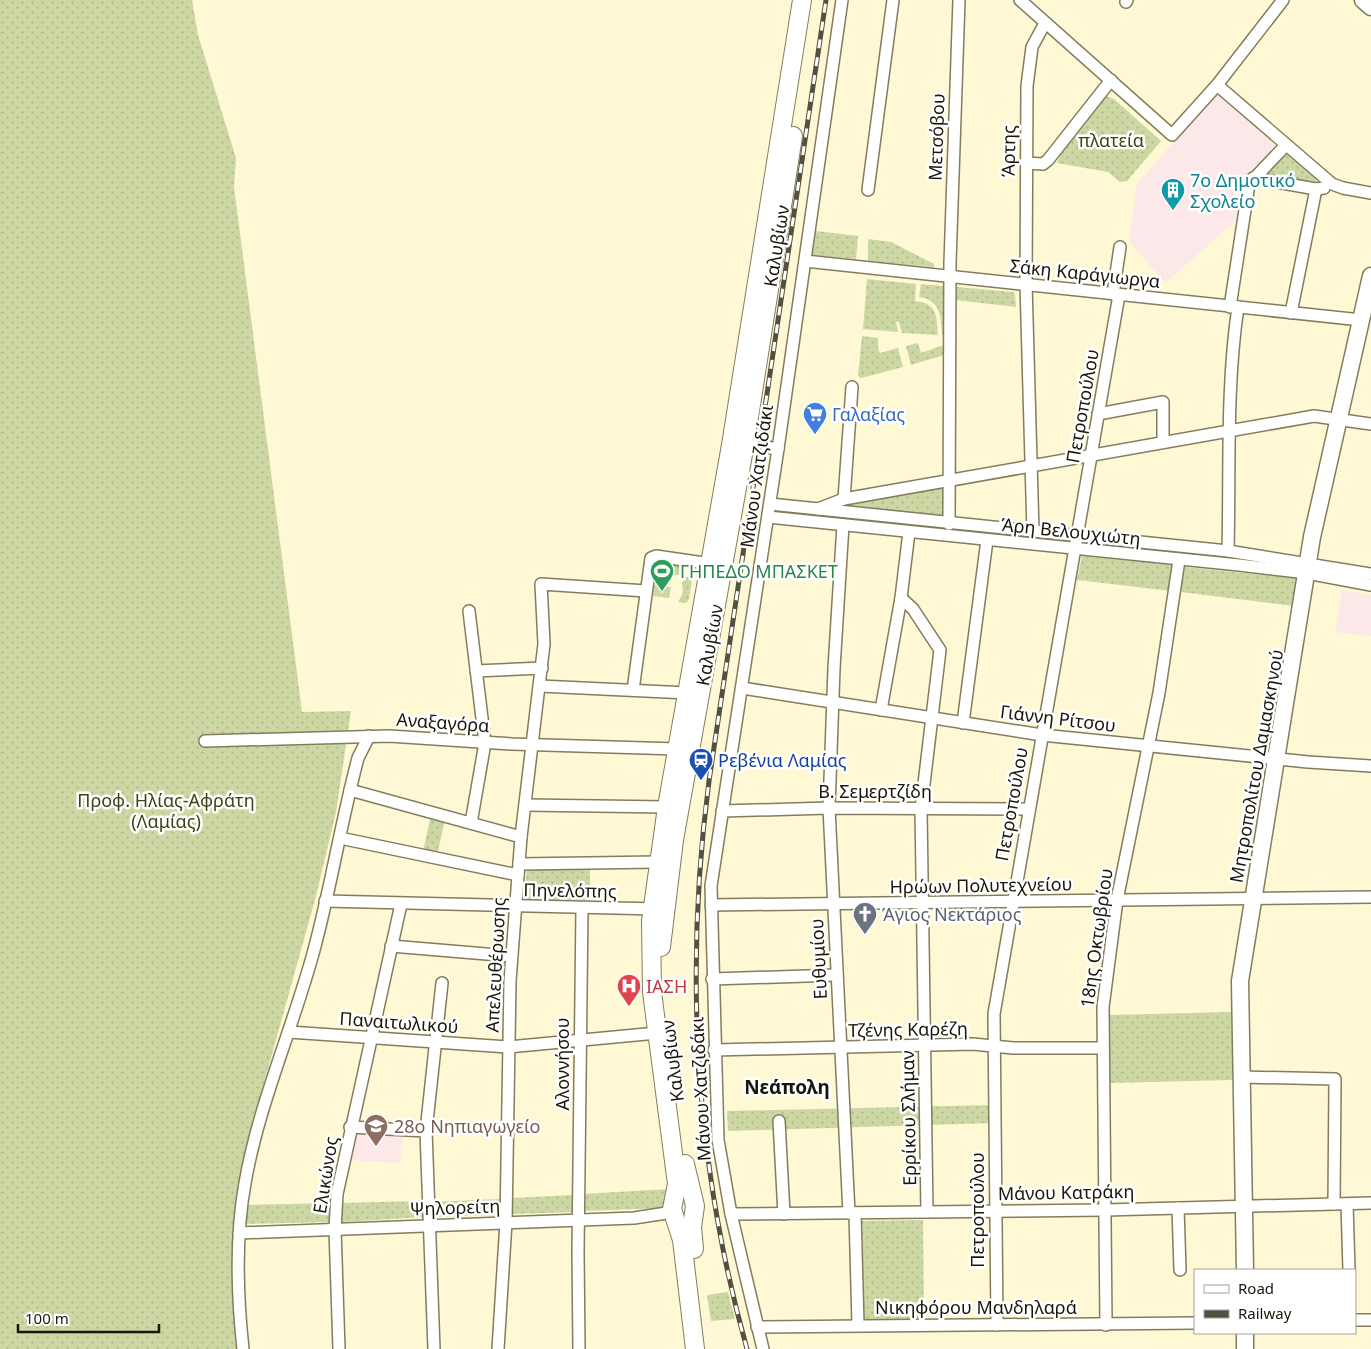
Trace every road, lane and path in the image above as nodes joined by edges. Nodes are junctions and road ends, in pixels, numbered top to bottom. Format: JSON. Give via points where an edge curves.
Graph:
{"nodes":[{"id":1,"x":802,"y":0,"type":"edge"},
{"id":2,"x":814,"y":0,"type":"edge"},
{"id":3,"x":842,"y":0,"type":"edge"},
{"id":4,"x":893,"y":0,"type":"edge"},
{"id":5,"x":959,"y":0,"type":"edge"},
{"id":6,"x":1020,"y":0,"type":"edge"},
{"id":7,"x":1283,"y":0,"type":"edge"},
{"id":8,"x":1363,"y":0,"type":"edge"},
{"id":9,"x":1371,"y":7,"type":"edge"},
{"id":10,"x":1045,"y":23,"type":"junction"},
{"id":11,"x":1111,"y":80,"type":"junction"},
{"id":12,"x":1217,"y":85,"type":"junction"},
{"id":13,"x":1286,"y":145,"type":"junction"},
{"id":14,"x":1026,"y":163,"type":"junction"},
{"id":15,"x":1252,"y":178,"type":"junction"},
{"id":16,"x":1332,"y":184,"type":"junction"},
{"id":17,"x":1316,"y":189,"type":"junction"},
{"id":18,"x":868,"y":190,"type":"dead end"},
{"id":19,"x":1371,"y":193,"type":"edge"},
{"id":20,"x":1120,"y":247,"type":"dead end"},
{"id":21,"x":805,"y":260,"type":"junction"},
{"id":22,"x":950,"y":276,"type":"junction"},
{"id":23,"x":1026,"y":284,"type":"junction"},
{"id":24,"x":1370,"y":285,"type":"edge"},
{"id":25,"x":1116,"y":294,"type":"junction"},
{"id":26,"x":1234,"y":307,"type":"junction"},
{"id":27,"x":1291,"y":313,"type":"junction"},
{"id":28,"x":1360,"y":320,"type":"junction"},
{"id":29,"x":852,"y":387,"type":"dead end"},
{"id":30,"x":1098,"y":414,"type":"junction"},
{"id":31,"x":1338,"y":417,"type":"junction"},
{"id":32,"x":1371,"y":424,"type":"edge"},
{"id":33,"x":1230,"y":430,"type":"junction"},
{"id":34,"x":1163,"y":442,"type":"junction"},
{"id":35,"x":745,"y":443,"type":"junction"},
{"id":36,"x":778,"y":449,"type":"junction"},
{"id":37,"x":1092,"y":454,"type":"junction"},
{"id":38,"x":1031,"y":464,"type":"junction"},
{"id":39,"x":950,"y":479,"type":"junction"},
{"id":40,"x":844,"y":499,"type":"junction"},
{"id":41,"x":770,"y":504,"type":"junction"},
{"id":42,"x":818,"y":509,"type":"junction"},
{"id":43,"x":768,"y":517,"type":"junction"},
{"id":44,"x":949,"y":524,"type":"junction"},
{"id":45,"x":843,"y":525,"type":"junction"},
{"id":46,"x":908,"y":532,"type":"junction"},
{"id":47,"x":1033,"y":532,"type":"junction"},
{"id":48,"x":1076,"y":536,"type":"junction"},
{"id":49,"x":988,"y":540,"type":"junction"},
{"id":50,"x":1073,"y":548,"type":"junction"},
{"id":51,"x":1228,"y":551,"type":"junction"},
{"id":52,"x":1180,"y":560,"type":"junction"},
{"id":53,"x":711,"y":564,"type":"junction"},
{"id":54,"x":1308,"y":568,"type":"junction"},
{"id":55,"x":1371,"y":574,"type":"edge"},
{"id":56,"x":1371,"y":585,"type":"edge"},
{"id":57,"x":646,"y":591,"type":"junction"},
{"id":58,"x":901,"y":598,"type":"junction"},
{"id":59,"x":469,"y":611,"type":"dead end"},
{"id":60,"x":542,"y":668,"type":"junction"},
{"id":61,"x":476,"y":671,"type":"junction"},
{"id":62,"x":540,"y":686,"type":"junction"},
{"id":63,"x":742,"y":688,"type":"junction"},
{"id":64,"x":633,"y":690,"type":"junction"},
{"id":65,"x":688,"y":693,"type":"junction"},
{"id":66,"x":833,"y":702,"type":"junction"},
{"id":67,"x":881,"y":710,"type":"junction"},
{"id":68,"x":932,"y":718,"type":"junction"},
{"id":69,"x":963,"y":723,"type":"junction"},
{"id":70,"x":1042,"y":735,"type":"junction"},
{"id":71,"x":369,"y":736,"type":"junction"},
{"id":72,"x":205,"y":741,"type":"dead end"},
{"id":73,"x":485,"y":743,"type":"junction"},
{"id":74,"x":532,"y":745,"type":"junction"},
{"id":75,"x":1149,"y":746,"type":"junction"},
{"id":76,"x":678,"y":749,"type":"junction"},
{"id":77,"x":1277,"y":759,"type":"junction"},
{"id":78,"x":1371,"y":766,"type":"edge"},
{"id":79,"x":350,"y":790,"type":"junction"},
{"id":80,"x":525,"y":804,"type":"junction"},
{"id":81,"x":667,"y":807,"type":"junction"},
{"id":82,"x":829,"y":808,"type":"junction"},
{"id":83,"x":1028,"y":808,"type":"junction"},
{"id":84,"x":920,"y":809,"type":"junction"},
{"id":85,"x":722,"y":811,"type":"junction"},
{"id":86,"x":471,"y":823,"type":"junction"},
{"id":87,"x":521,"y":837,"type":"junction"},
{"id":88,"x":340,"y":838,"type":"junction"},
{"id":89,"x":658,"y":862,"type":"junction"},
{"id":90,"x":518,"y":869,"type":"junction"},
{"id":91,"x":1371,"y":898,"type":"edge"},
{"id":92,"x":1118,"y":900,"type":"junction"},
{"id":93,"x":1254,"y":900,"type":"junction"},
{"id":94,"x":325,"y":901,"type":"junction"},
{"id":95,"x":1012,"y":902,"type":"junction"},
{"id":96,"x":401,"y":904,"type":"junction"},
{"id":97,"x":833,"y":904,"type":"junction"},
{"id":98,"x":921,"y":904,"type":"junction"},
{"id":99,"x":711,"y":905,"type":"junction"},
{"id":100,"x":515,"y":906,"type":"junction"},
{"id":101,"x":582,"y":908,"type":"junction"},
{"id":102,"x":658,"y":909,"type":"junction"},
{"id":103,"x":391,"y":946,"type":"junction"},
{"id":104,"x":511,"y":956,"type":"junction"},
{"id":105,"x":837,"y":975,"type":"junction"},
{"id":106,"x":712,"y":978,"type":"junction"},
{"id":107,"x":442,"y":983,"type":"dead end"},
{"id":108,"x":289,"y":1032,"type":"junction"},
{"id":109,"x":657,"y":1032,"type":"junction"},
{"id":110,"x":370,"y":1038,"type":"junction"},
{"id":111,"x":580,"y":1041,"type":"junction"},
{"id":112,"x":434,"y":1042,"type":"junction"},
{"id":113,"x":924,"y":1046,"type":"junction"},
{"id":114,"x":993,"y":1046,"type":"junction"},
{"id":115,"x":508,"y":1047,"type":"junction"},
{"id":116,"x":841,"y":1048,"type":"junction"},
{"id":117,"x":1103,"y":1048,"type":"junction"},
{"id":118,"x":714,"y":1050,"type":"junction"},
{"id":119,"x":1241,"y":1077,"type":"junction"},
{"id":120,"x":779,"y":1121,"type":"dead end"},
{"id":121,"x":350,"y":1127,"type":"junction"},
{"id":122,"x":426,"y":1131,"type":"junction"},
{"id":123,"x":1371,"y":1203,"type":"edge"},
{"id":124,"x":1334,"y":1204,"type":"junction"},
{"id":125,"x":1347,"y":1204,"type":"junction"},
{"id":126,"x":694,"y":1206,"type":"junction"},
{"id":127,"x":1244,"y":1206,"type":"junction"},
{"id":128,"x":1178,"y":1208,"type":"junction"},
{"id":129,"x":674,"y":1209,"type":"junction"},
{"id":130,"x":1105,"y":1210,"type":"junction"},
{"id":131,"x":994,"y":1211,"type":"junction"},
{"id":132,"x":927,"y":1212,"type":"junction"},
{"id":133,"x":852,"y":1213,"type":"junction"},
{"id":134,"x":731,"y":1214,"type":"junction"},
{"id":135,"x":784,"y":1214,"type":"junction"},
{"id":136,"x":578,"y":1220,"type":"junction"},
{"id":137,"x":506,"y":1222,"type":"junction"},
{"id":138,"x":428,"y":1225,"type":"junction"},
{"id":139,"x":335,"y":1229,"type":"junction"},
{"id":140,"x":239,"y":1233,"type":"junction"},
{"id":141,"x":1245,"y":1269,"type":"edge"},
{"id":142,"x":1348,"y":1269,"type":"edge"},
{"id":143,"x":1180,"y":1270,"type":"dead end"},
{"id":144,"x":1356,"y":1320,"type":"edge"},
{"id":145,"x":1371,"y":1320,"type":"edge"},
{"id":146,"x":1194,"y":1323,"type":"edge"},
{"id":147,"x":858,"y":1324,"type":"junction"},
{"id":148,"x":997,"y":1325,"type":"junction"},
{"id":149,"x":1106,"y":1325,"type":"junction"},
{"id":150,"x":756,"y":1326,"type":"junction"},
{"id":151,"x":1245,"y":1334,"type":"edge"},
{"id":152,"x":243,"y":1349,"type":"edge"},
{"id":153,"x":339,"y":1349,"type":"edge"},
{"id":154,"x":434,"y":1349,"type":"edge"},
{"id":155,"x":498,"y":1349,"type":"edge"},
{"id":156,"x":579,"y":1349,"type":"edge"},
{"id":157,"x":695,"y":1349,"type":"edge"},
{"id":158,"x":706,"y":1349,"type":"edge"},
{"id":159,"x":762,"y":1349,"type":"edge"},
{"id":160,"x":1245,"y":1349,"type":"edge"}],
"edges":[{"from":1,"to":53,"type":"main road","name":"Καλυβίων"},
{"from":2,"to":35,"type":"main road","name":"Καλυβίων"},
{"from":3,"to":21,"type":"street","name":"Μάνου Χατζιδάκι"},
{"from":4,"to":18,"type":"street"},
{"from":5,"to":22,"type":"street","name":"Μετσόβου"},
{"from":6,"to":10,"type":"street"},
{"from":7,"to":12,"type":"street"},
{"from":8,"to":9,"type":"street"},
{"from":10,"to":11,"type":"street"},
{"from":10,"to":14,"type":"street","name":"Άρτης","via":[[1029,61]]},
{"from":11,"to":12,"type":"street","via":[[1172,135]]},
{"from":11,"to":14,"type":"street","via":[[1048,160],[1043,164]]},
{"from":12,"to":13,"type":"street"},
{"from":13,"to":15,"type":"street"},
{"from":13,"to":16,"type":"street"},
{"from":14,"to":23,"type":"street","name":"Άρτης"},
{"from":15,"to":17,"type":"street"},
{"from":15,"to":26,"type":"street"},
{"from":16,"to":17,"type":"street"},
{"from":16,"to":19,"type":"street"},
{"from":17,"to":27,"type":"street"},
{"from":20,"to":25,"type":"street","name":"Πετροπούλου"},
{"from":21,"to":22,"type":"street","name":"Σάκη Καράγιωργα"},
{"from":21,"to":36,"type":"street","name":"Μάνου Χατζιδάκι"},
{"from":22,"to":23,"type":"street","name":"Σάκη Καράγιωργα"},
{"from":22,"to":39,"type":"street","name":"Μετσόβου"},
{"from":23,"to":25,"type":"street","name":"Σάκη Καράγιωργα"},
{"from":23,"to":38,"type":"street","name":"Άρτης"},
{"from":24,"to":28,"type":"street","name":"Μητροπολίτου Δαμασκηνού"},
{"from":25,"to":26,"type":"street","name":"Σάκη Καράγιωργα"},
{"from":25,"to":30,"type":"street","name":"Πετροπούλου"},
{"from":26,"to":27,"type":"street","name":"Σάκη Καράγιωργα"},
{"from":26,"to":33,"type":"street"},
{"from":27,"to":28,"type":"street","name":"Σάκη Καράγιωργα"},
{"from":28,"to":31,"type":"street","name":"Μητροπολίτου Δαμασκηνού"},
{"from":29,"to":40,"type":"street"},
{"from":30,"to":34,"type":"street","via":[[1163,402]]},
{"from":30,"to":37,"type":"street","name":"Πετροπούλου"},
{"from":31,"to":32,"type":"street"},
{"from":31,"to":33,"type":"street","via":[[1314,416]]},
{"from":31,"to":54,"type":"street","name":"Μητροπολίτου Δαμασκηνού"},
{"from":33,"to":34,"type":"street"},
{"from":33,"to":51,"type":"street"},
{"from":34,"to":37,"type":"street"},
{"from":35,"to":36,"type":"street"},
{"from":35,"to":102,"type":"main road","name":"Καλυβίων","via":[[674,840]]},
{"from":36,"to":41,"type":"street","name":"Μάνου Χατζιδάκι"},
{"from":37,"to":38,"type":"street"},
{"from":37,"to":48,"type":"street","name":"Πετροπούλου"},
{"from":38,"to":39,"type":"street"},
{"from":38,"to":47,"type":"street","name":"Άρτης"},
{"from":39,"to":40,"type":"street"},
{"from":39,"to":44,"type":"street","name":"Μετσόβου"},
{"from":40,"to":42,"type":"street"},
{"from":41,"to":42,"type":"street","name":"Άρη Βελουχιώτη"},
{"from":41,"to":43,"type":"street","name":"Μάνου Χατζιδάκι"},
{"from":42,"to":44,"type":"street","name":"Άρη Βελουχιώτη"},
{"from":43,"to":45,"type":"street","name":"Άρη Βελουχιώτη"},
{"from":43,"to":63,"type":"street","name":"Μάνου Χατζιδάκι"},
{"from":44,"to":47,"type":"street","name":"Άρη Βελουχιώτη"},
{"from":45,"to":46,"type":"street","name":"Άρη Βελουχιώτη"},
{"from":45,"to":66,"type":"street","name":"Ευθυμίου"},
{"from":46,"to":49,"type":"street","name":"Άρη Βελουχιώτη"},
{"from":46,"to":58,"type":"street"},
{"from":47,"to":48,"type":"street","name":"Άρη Βελουχιώτη"},
{"from":48,"to":50,"type":"street","name":"Πετροπούλου"},
{"from":48,"to":51,"type":"street","name":"Άρη Βελουχιώτη"},
{"from":49,"to":50,"type":"street","name":"Άρη Βελουχιώτη"},
{"from":49,"to":69,"type":"street"},
{"from":50,"to":52,"type":"street","name":"Άρη Βελουχιώτη"},
{"from":50,"to":70,"type":"street","name":"Πετροπούλου"},
{"from":51,"to":54,"type":"street","name":"Άρη Βελουχιώτη"},
{"from":52,"to":54,"type":"street","name":"Άρη Βελουχιώτη"},
{"from":52,"to":75,"type":"street","name":"18ης Οκτωβρίου"},
{"from":53,"to":57,"type":"street","via":[[651,558]]},
{"from":53,"to":65,"type":"main road","name":"Καλυβίων"},
{"from":54,"to":55,"type":"street","name":"Άρη Βελουχιώτη"},
{"from":54,"to":56,"type":"street","name":"Άρη Βελουχιώτη"},
{"from":54,"to":77,"type":"street","name":"Μητροπολίτου Δαμασκηνού"},
{"from":57,"to":60,"type":"street","name":"Απελευθέρωσης","via":[[541,584],[545,635]]},
{"from":57,"to":64,"type":"street"},
{"from":58,"to":67,"type":"street"},
{"from":58,"to":68,"type":"street","name":"Ερρίκου Σλήμαν","via":[[913,609],[940,650]]},
{"from":59,"to":61,"type":"street"},
{"from":60,"to":61,"type":"street"},
{"from":60,"to":62,"type":"street","name":"Απελευθέρωσης"},
{"from":61,"to":73,"type":"street"},
{"from":62,"to":64,"type":"street"},
{"from":62,"to":74,"type":"street","name":"Απελευθέρωσης"},
{"from":63,"to":66,"type":"street","name":"Γιάννη Ρίτσου"},
{"from":63,"to":85,"type":"street","name":"Μάνου Χατζιδάκι"},
{"from":64,"to":65,"type":"street"},
{"from":65,"to":76,"type":"main road","name":"Καλυβίων"},
{"from":66,"to":67,"type":"street","name":"Γιάννη Ρίτσου"},
{"from":66,"to":82,"type":"street","name":"Ευθυμίου"},
{"from":67,"to":68,"type":"street","name":"Γιάννη Ρίτσου"},
{"from":68,"to":69,"type":"street","name":"Γιάννη Ρίτσου"},
{"from":68,"to":84,"type":"street","name":"Ερρίκου Σλήμαν"},
{"from":69,"to":70,"type":"street","name":"Γιάννη Ρίτσου"},
{"from":70,"to":75,"type":"street","name":"Γιάννη Ρίτσου"},
{"from":70,"to":83,"type":"street","name":"Πετροπούλου"},
{"from":71,"to":72,"type":"street","name":"Αναξαγόρα"},
{"from":71,"to":73,"type":"street","name":"Αναξαγόρα"},
{"from":71,"to":79,"type":"street","via":[[358,758]]},
{"from":73,"to":74,"type":"street","name":"Αναξαγόρα"},
{"from":73,"to":86,"type":"street"},
{"from":74,"to":76,"type":"street","name":"Αναξαγόρα"},
{"from":74,"to":80,"type":"street","name":"Απελευθέρωσης"},
{"from":75,"to":77,"type":"street","name":"Γιάννη Ρίτσου"},
{"from":75,"to":92,"type":"street","name":"18ης Οκτωβρίου"},
{"from":76,"to":81,"type":"main road","name":"Καλυβίων"},
{"from":77,"to":78,"type":"street","name":"Γιάννη Ρίτσου"},
{"from":77,"to":93,"type":"street","name":"Μητροπολίτου Δαμασκηνού"},
{"from":79,"to":86,"type":"street"},
{"from":79,"to":88,"type":"street"},
{"from":80,"to":81,"type":"street"},
{"from":80,"to":87,"type":"street","name":"Απελευθέρωσης"},
{"from":81,"to":89,"type":"main road","name":"Καλυβίων"},
{"from":82,"to":84,"type":"street","name":"Β. Σεμερτζίδη"},
{"from":82,"to":85,"type":"street","name":"Β. Σεμερτζίδη"},
{"from":82,"to":97,"type":"street","name":"Ευθυμίου"},
{"from":83,"to":84,"type":"street","name":"Β. Σεμερτζίδη"},
{"from":83,"to":95,"type":"street","name":"Πετροπούλου"},
{"from":84,"to":98,"type":"street","name":"Ερρίκου Σλήμαν"},
{"from":85,"to":99,"type":"street","name":"Μάνου Χατζιδάκι"},
{"from":86,"to":87,"type":"street"},
{"from":87,"to":90,"type":"street","name":"Απελευθέρωσης"},
{"from":88,"to":90,"type":"street"},
{"from":88,"to":94,"type":"street"},
{"from":89,"to":90,"type":"street"},
{"from":89,"to":102,"type":"main road","name":"Καλυβίων"},
{"from":90,"to":100,"type":"street","name":"Απελευθέρωσης"},
{"from":91,"to":93,"type":"street","name":"Ηρώων Πολυτεχνείου"},
{"from":92,"to":93,"type":"street","name":"Ηρώων Πολυτεχνείου"},
{"from":92,"to":95,"type":"street","name":"Ηρώων Πολυτεχνείου"},
{"from":92,"to":117,"type":"street","name":"18ης Οκτωβρίου","via":[[1103,1007]]},
{"from":93,"to":119,"type":"street","name":"Μητροπολίτου Δαμασκηνού","via":[[1239,991]]},
{"from":94,"to":96,"type":"street","name":"Πηνελόπης"},
{"from":94,"to":108,"type":"street"},
{"from":95,"to":98,"type":"street","name":"Ηρώων Πολυτεχνείου"},
{"from":95,"to":114,"type":"street","name":"Πετροπούλου","via":[[995,1003]]},
{"from":96,"to":100,"type":"street","name":"Πηνελόπης"},
{"from":96,"to":103,"type":"street","name":"Ελικώνος"},
{"from":97,"to":98,"type":"street","name":"Ηρώων Πολυτεχνείου"},
{"from":97,"to":99,"type":"street","name":"Ηρώων Πολυτεχνείου"},
{"from":97,"to":105,"type":"street","name":"Ευθυμίου"},
{"from":98,"to":113,"type":"street","name":"Ερρίκου Σλήμαν"},
{"from":99,"to":106,"type":"street","name":"Μάνου Χατζιδάκι"},
{"from":100,"to":101,"type":"street","name":"Πηνελόπης"},
{"from":100,"to":104,"type":"street","name":"Απελευθέρωσης"},
{"from":101,"to":102,"type":"street","name":"Πηνελόπης"},
{"from":101,"to":111,"type":"street","name":"Αλοννήσου"},
{"from":102,"to":109,"type":"main road","name":"Καλυβίων","via":[[650,967]]},
{"from":102,"to":126,"type":"main road","name":"Καλυβίων","via":[[665,1003],[686,1176]]},
{"from":103,"to":104,"type":"street"},
{"from":103,"to":110,"type":"street","name":"Ελικώνος"},
{"from":104,"to":115,"type":"street","name":"Απελευθέρωσης"},
{"from":105,"to":106,"type":"street"},
{"from":105,"to":116,"type":"street","name":"Ευθυμίου"},
{"from":106,"to":118,"type":"street","name":"Μάνου Χατζιδάκι"},
{"from":107,"to":112,"type":"street"},
{"from":108,"to":110,"type":"street","name":"Παναιτωλικού"},
{"from":108,"to":140,"type":"street","via":[[264,1104],[249,1163]]},
{"from":109,"to":111,"type":"street","name":"Παναιτωλικού"},
{"from":109,"to":129,"type":"main road","name":"Καλυβίων","via":[[676,1181]]},
{"from":110,"to":112,"type":"street","name":"Παναιτωλικού"},
{"from":110,"to":121,"type":"street","name":"Ελικώνος"},
{"from":111,"to":115,"type":"street","name":"Παναιτωλικού"},
{"from":111,"to":136,"type":"street","name":"Αλοννήσου"},
{"from":112,"to":115,"type":"street","name":"Παναιτωλικού"},
{"from":112,"to":122,"type":"street"},
{"from":113,"to":114,"type":"street","name":"Τζένης Καρέζη"},
{"from":113,"to":116,"type":"street","name":"Τζένης Καρέζη"},
{"from":113,"to":132,"type":"street","name":"Ερρίκου Σλήμαν"},
{"from":114,"to":117,"type":"street","name":"Τζένης Καρέζη"},
{"from":114,"to":131,"type":"street","name":"Πετροπούλου"},
{"from":115,"to":137,"type":"street","name":"Απελευθέρωσης"},
{"from":116,"to":118,"type":"street","name":"Τζένης Καρέζη"},
{"from":116,"to":133,"type":"street","name":"Ευθυμίου"},
{"from":117,"to":130,"type":"street","name":"18ης Οκτωβρίου"},
{"from":118,"to":134,"type":"street","name":"Μάνου Χατζιδάκι","via":[[718,1140]]},
{"from":119,"to":124,"type":"street","via":[[1335,1079]]},
{"from":119,"to":127,"type":"street","name":"Μητροπολίτου Δαμασκηνού"},
{"from":120,"to":135,"type":"street"},
{"from":121,"to":122,"type":"street"},
{"from":121,"to":139,"type":"street","name":"Ελικώνος","via":[[338,1187]]},
{"from":122,"to":138,"type":"street"},
{"from":123,"to":125,"type":"street","name":"Μάνου Κατράκη"},
{"from":124,"to":125,"type":"street","name":"Μάνου Κατράκη"},
{"from":124,"to":127,"type":"street","name":"Μάνου Κατράκη"},
{"from":125,"to":142,"type":"street"},
{"from":126,"to":129,"type":"main road","via":[[692,1215],[685,1219]]},
{"from":126,"to":158,"type":"main road","name":"Καλυβίων","via":[[692,1235]]},
{"from":127,"to":128,"type":"street","name":"Μάνου Κατράκη"},
{"from":127,"to":141,"type":"street","name":"Μητροπολίτου Δαμασκηνού"},
{"from":128,"to":130,"type":"street","name":"Μάνου Κατράκη"},
{"from":128,"to":143,"type":"street"},
{"from":129,"to":136,"type":"street","name":"Ψηλορείτη","via":[[655,1216]]},
{"from":129,"to":157,"type":"main road","name":"Καλυβίων","via":[[682,1240]]},
{"from":130,"to":131,"type":"street","name":"Μάνου Κατράκη"},
{"from":130,"to":149,"type":"street","name":"18ης Οκτωβρίου"},
{"from":131,"to":132,"type":"street","name":"Μάνου Κατράκη"},
{"from":131,"to":148,"type":"street","name":"Πετροπούλου"},
{"from":132,"to":133,"type":"street","name":"Μάνου Κατράκη"},
{"from":133,"to":135,"type":"street","name":"Μάνου Κατράκη"},
{"from":133,"to":147,"type":"street","name":"Ευθυμίου"},
{"from":134,"to":135,"type":"street","name":"Μάνου Κατράκη"},
{"from":134,"to":150,"type":"street","name":"Μάνου Χατζιδάκι"},
{"from":136,"to":137,"type":"street","name":"Ψηλορείτη"},
{"from":136,"to":156,"type":"street","name":"Αλοννήσου"},
{"from":137,"to":138,"type":"street","name":"Ψηλορείτη"},
{"from":137,"to":155,"type":"street","name":"Απελευθέρωσης"},
{"from":138,"to":139,"type":"street","name":"Ψηλορείτη"},
{"from":138,"to":154,"type":"street"},
{"from":139,"to":140,"type":"street","name":"Ψηλορείτη"},
{"from":139,"to":153,"type":"street","name":"Ελικώνος"},
{"from":140,"to":152,"type":"street","via":[[238,1283]]},
{"from":144,"to":145,"type":"street"},
{"from":146,"to":149,"type":"street","name":"Νικηφόρου Μανδηλαρά"},
{"from":147,"to":148,"type":"street","name":"Νικηφόρου Μανδηλαρά"},
{"from":147,"to":150,"type":"street","name":"Νικηφόρου Μανδηλαρά"},
{"from":148,"to":149,"type":"street","name":"Νικηφόρου Μανδηλαρά"},
{"from":150,"to":159,"type":"street","name":"Μάνου Χατζιδάκι"},
{"from":151,"to":160,"type":"street"}]}
